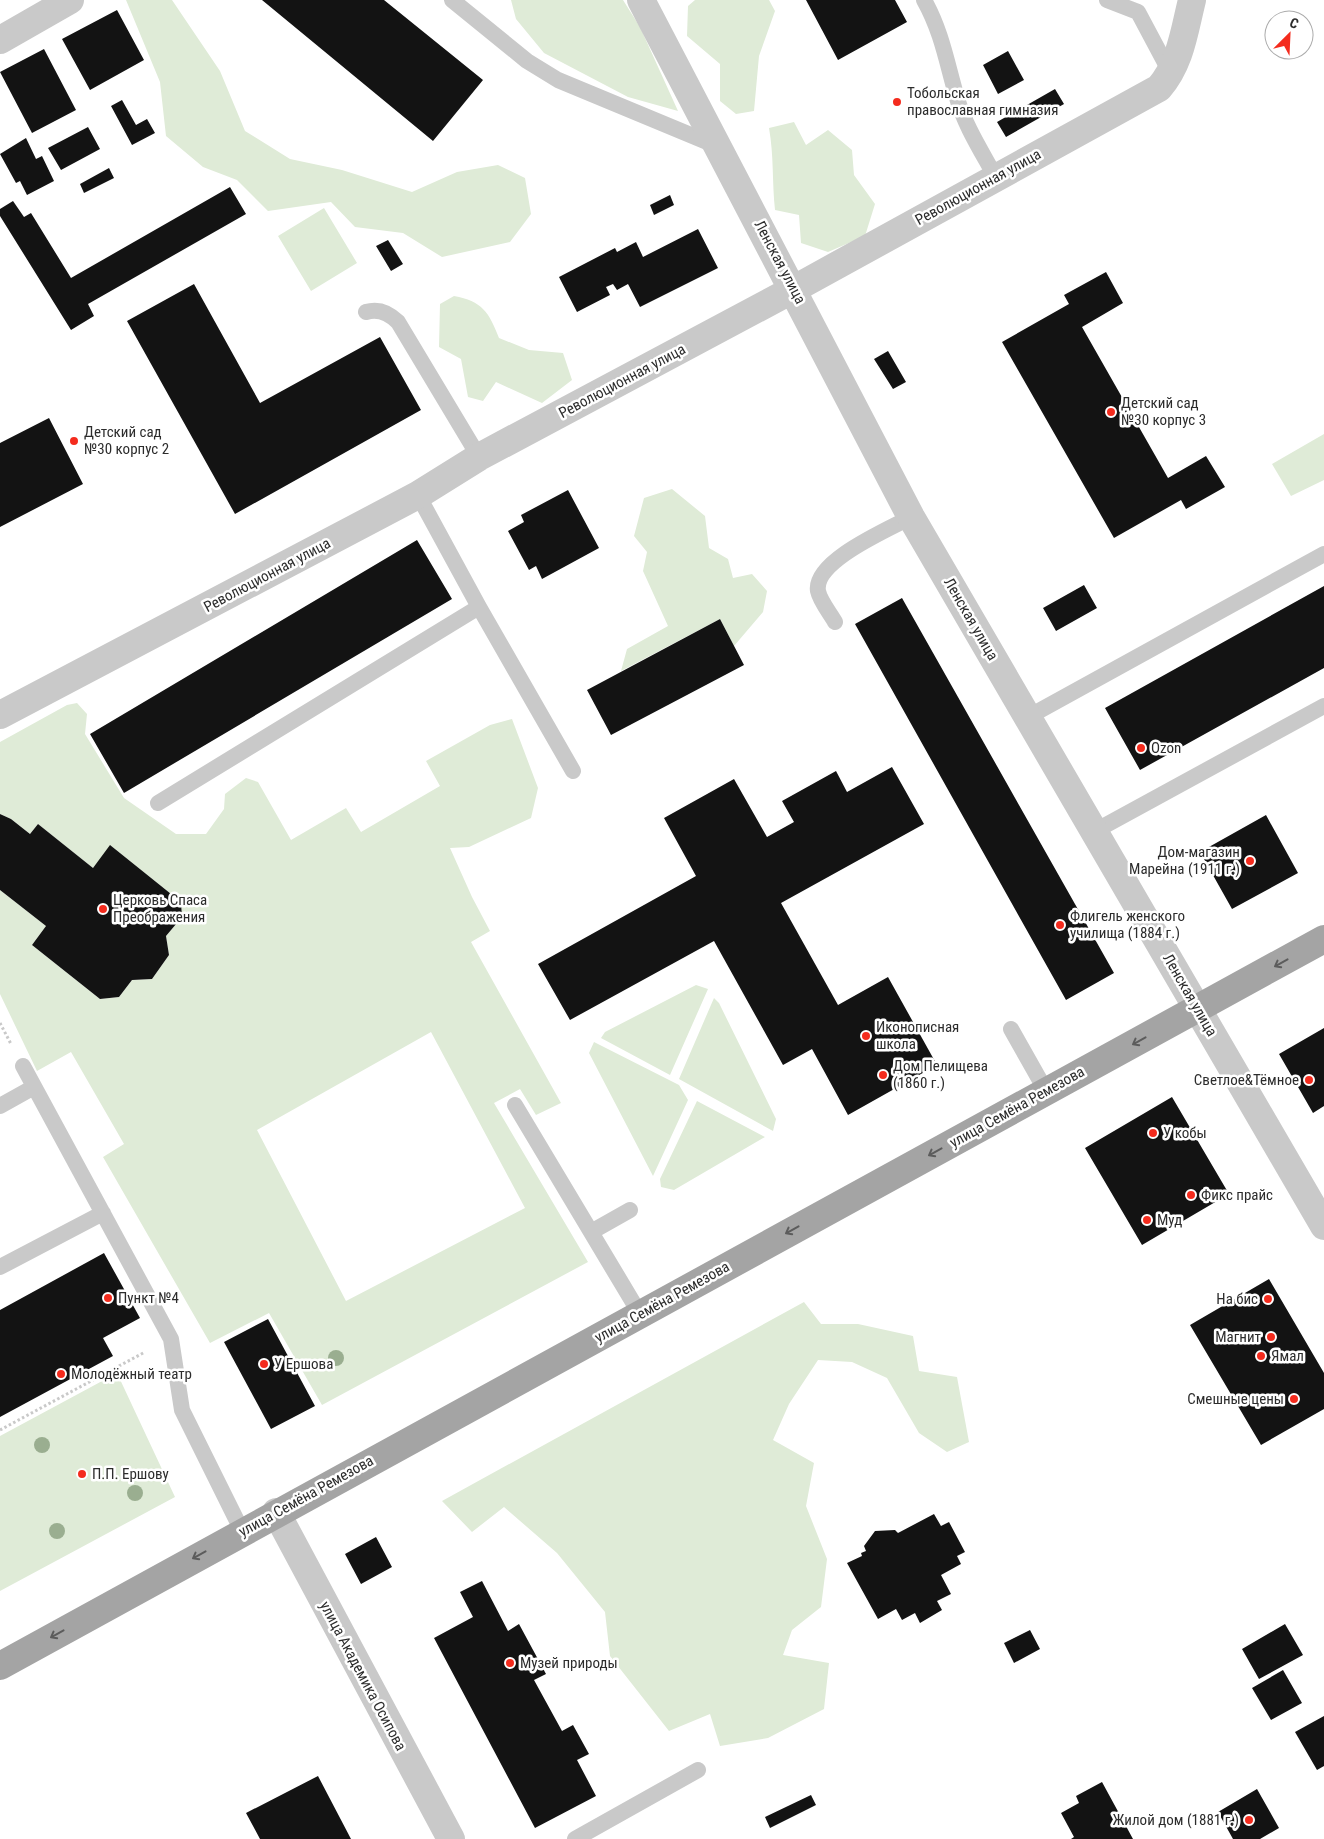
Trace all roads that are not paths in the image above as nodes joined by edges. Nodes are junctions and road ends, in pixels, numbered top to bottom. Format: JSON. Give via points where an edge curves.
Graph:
{"nodes":[{"id":1,"x":70,"y":0,"type":"edge"},
{"id":2,"x":452,"y":0,"type":"edge"},
{"id":3,"x":641,"y":0,"type":"edge"},
{"id":4,"x":924,"y":0,"type":"edge"},
{"id":5,"x":1107,"y":0,"type":"edge"},
{"id":6,"x":1192,"y":0,"type":"edge"},
{"id":7,"x":0,"y":40,"type":"edge"},
{"id":8,"x":1170,"y":74,"type":"junction"},
{"id":9,"x":720,"y":147,"type":"junction"},
{"id":10,"x":996,"y":178,"type":"junction"},
{"id":11,"x":794,"y":289,"type":"junction"},
{"id":12,"x":366,"y":312,"type":"dead end"},
{"id":13,"x":479,"y":458,"type":"junction"},
{"id":14,"x":418,"y":495,"type":"junction"},
{"id":15,"x":911,"y":517,"type":"junction"},
{"id":16,"x":1324,"y":554,"type":"edge"},
{"id":17,"x":479,"y":607,"type":"junction"},
{"id":18,"x":835,"y":622,"type":"dead end"},
{"id":19,"x":1324,"y":706,"type":"edge"},
{"id":20,"x":0,"y":715,"type":"edge"},
{"id":21,"x":1028,"y":717,"type":"junction"},
{"id":22,"x":573,"y":771,"type":"dead end"},
{"id":23,"x":158,"y":803,"type":"dead end"},
{"id":24,"x":1095,"y":832,"type":"junction"},
{"id":25,"x":1324,"y":939,"type":"edge"},
{"id":26,"x":1198,"y":1008,"type":"junction"},
{"id":27,"x":1011,"y":1029,"type":"dead end"},
{"id":28,"x":23,"y":1066,"type":"dead end"},
{"id":29,"x":34,"y":1087,"type":"junction"},
{"id":30,"x":1046,"y":1091,"type":"junction"},
{"id":31,"x":515,"y":1105,"type":"dead end"},
{"id":32,"x":0,"y":1106,"type":"edge"},
{"id":33,"x":630,"y":1210,"type":"dead end"},
{"id":34,"x":102,"y":1213,"type":"junction"},
{"id":35,"x":1324,"y":1226,"type":"edge"},
{"id":36,"x":591,"y":1232,"type":"junction"},
{"id":37,"x":0,"y":1266,"type":"edge"},
{"id":38,"x":640,"y":1314,"type":"junction"},
{"id":39,"x":276,"y":1512,"type":"junction"},
{"id":40,"x":242,"y":1531,"type":"junction"},
{"id":41,"x":0,"y":1666,"type":"edge"},
{"id":42,"x":698,"y":1770,"type":"dead end"},
{"id":43,"x":451,"y":1839,"type":"edge"},
{"id":44,"x":575,"y":1839,"type":"edge"}],
"edges":[{"from":1,"to":7,"type":"street"},
{"from":2,"to":9,"type":"lane","via":[[527,61],[558,80]]},
{"from":3,"to":9,"type":"street","name":"Ленская улица"},
{"from":4,"to":10,"type":"lane","via":[[939,30],[963,115]]},
{"from":5,"to":8,"type":"lane","via":[[1138,12]]},
{"from":6,"to":8,"type":"street","name":"Революционная улица","via":[[1178,58]]},
{"from":8,"to":10,"type":"street","name":"Революционная улица","via":[[1159,88]]},
{"from":9,"to":11,"type":"street","name":"Ленская улица"},
{"from":10,"to":11,"type":"street","name":"Революционная улица"},
{"from":11,"to":13,"type":"street","name":"Революционная улица"},
{"from":11,"to":15,"type":"street","name":"Ленская улица"},
{"from":12,"to":13,"type":"lane","via":[[380,310],[398,322]]},
{"from":13,"to":14,"type":"street","name":"Революционная улица"},
{"from":14,"to":17,"type":"lane"},
{"from":14,"to":20,"type":"street","name":"Революционная улица"},
{"from":15,"to":18,"type":"lane","via":[[829,565],[819,579],[818,592]]},
{"from":15,"to":21,"type":"street","name":"Ленская улица"},
{"from":16,"to":21,"type":"lane"},
{"from":17,"to":22,"type":"lane"},
{"from":17,"to":23,"type":"lane"},
{"from":19,"to":24,"type":"lane"},
{"from":21,"to":24,"type":"street","name":"Ленская улица"},
{"from":24,"to":26,"type":"street","name":"Ленская улица"},
{"from":25,"to":26,"type":"main road","name":"улица Семёна Ремезова","one_way":true},
{"from":26,"to":30,"type":"main road","name":"улица Семёна Ремезова","one_way":true},
{"from":26,"to":35,"type":"street","name":"Ленская улица"},
{"from":27,"to":30,"type":"lane"},
{"from":28,"to":29,"type":"lane"},
{"from":29,"to":32,"type":"lane"},
{"from":29,"to":34,"type":"lane"},
{"from":30,"to":38,"type":"main road","name":"улица Семёна Ремезова","one_way":true},
{"from":31,"to":36,"type":"lane"},
{"from":33,"to":36,"type":"lane"},
{"from":34,"to":37,"type":"lane"},
{"from":34,"to":40,"type":"lane","via":[[171,1339],[182,1410]]},
{"from":36,"to":38,"type":"lane"},
{"from":38,"to":39,"type":"main road","name":"улица Семёна Ремезова"},
{"from":39,"to":40,"type":"main road","name":"улица Семёна Ремезова"},
{"from":39,"to":43,"type":"street","name":"улица Академика Осипова"},
{"from":40,"to":41,"type":"main road","name":"улица Семёна Ремезова","one_way":true},
{"from":42,"to":44,"type":"lane"}]}
